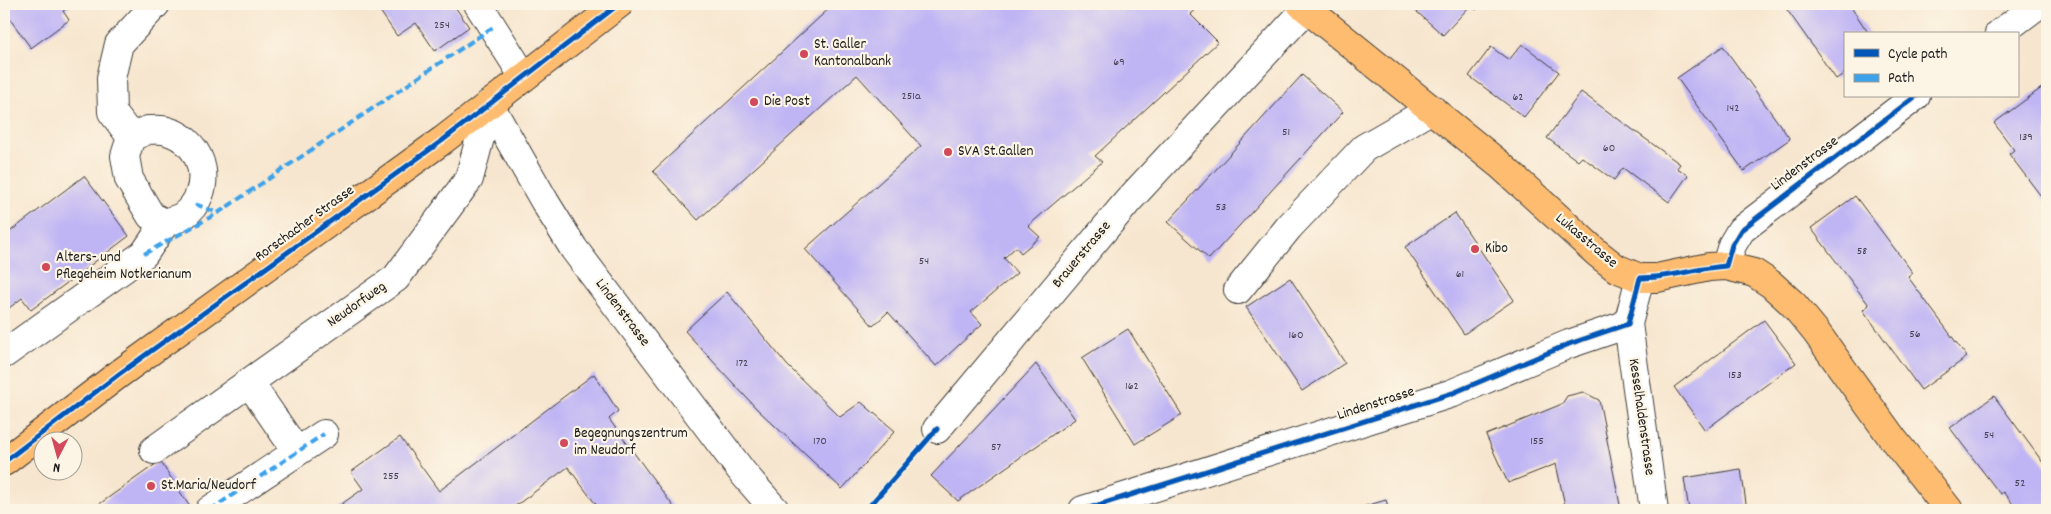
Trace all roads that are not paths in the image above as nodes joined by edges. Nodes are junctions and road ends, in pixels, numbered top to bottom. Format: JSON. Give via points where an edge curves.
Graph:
{"nodes":[{"id":1,"x":156,"y":4,"type":"edge"},
{"id":2,"x":478,"y":4,"type":"edge"},
{"id":3,"x":619,"y":4,"type":"edge"},
{"id":4,"x":2039,"y":4,"type":"edge"},
{"id":5,"x":1311,"y":7,"type":"edge"},
{"id":6,"x":2002,"y":32,"type":"edge"},
{"id":7,"x":524,"y":77,"type":"junction"},
{"id":8,"x":1913,"y":98,"type":"edge"},
{"id":9,"x":489,"y":104,"type":"junction"},
{"id":10,"x":1432,"y":109,"type":"junction"},
{"id":11,"x":131,"y":137,"type":"junction"},
{"id":12,"x":165,"y":223,"type":"junction"},
{"id":13,"x":1726,"y":266,"type":"junction"},
{"id":14,"x":1640,"y":278,"type":"junction"},
{"id":15,"x":1238,"y":290,"type":"dead end"},
{"id":16,"x":1628,"y":324,"type":"junction"},
{"id":17,"x":4,"y":354,"type":"edge"},
{"id":18,"x":249,"y":382,"type":"junction"},
{"id":19,"x":937,"y":430,"type":"dead end"},
{"id":20,"x":324,"y":434,"type":"dead end"},
{"id":21,"x":154,"y":450,"type":"dead end"},
{"id":22,"x":297,"y":452,"type":"junction"},
{"id":23,"x":4,"y":462,"type":"edge"},
{"id":24,"x":210,"y":510,"type":"edge"},
{"id":25,"x":774,"y":510,"type":"edge"},
{"id":26,"x":1082,"y":510,"type":"edge"},
{"id":27,"x":1654,"y":510,"type":"edge"},
{"id":28,"x":1949,"y":510,"type":"edge"}],
"edges":[{"from":1,"to":11,"type":"street","via":[[120,44],[111,78],[112,112]]},
{"from":2,"to":7,"type":"street"},
{"from":3,"to":7,"type":"main road","name":"Rorschacher Strasse"},
{"from":4,"to":6,"type":"street"},
{"from":5,"to":10,"type":"main road","name":"Lukasstrasse"},
{"from":5,"to":19,"type":"street","name":"Brauerstrasse","via":[[1128,201]]},
{"from":7,"to":9,"type":"main road","name":"Rorschacher Strasse"},
{"from":8,"to":13,"type":"street","name":"Lindenstrasse","via":[[1741,230],[1732,245]]},
{"from":9,"to":18,"type":"street","name":"Neudorfweg","via":[[469,179],[396,278]]},
{"from":9,"to":23,"type":"main road","name":"Rorschacher Strasse","via":[[119,374]]},
{"from":9,"to":25,"type":"street","name":"Lindenstrasse","via":[[574,248]]},
{"from":10,"to":14,"type":"main road","name":"Lukasstrasse","via":[[1499,164],[1597,254],[1616,268]]},
{"from":10,"to":15,"type":"street","via":[[1364,148],[1289,227]]},
{"from":11,"to":12,"type":"street","via":[[125,156],[129,179],[150,216]]},
{"from":11,"to":12,"type":"street","via":[[148,130],[167,131],[183,138],[196,151],[203,168],[202,187],[195,204],[182,217]]},
{"from":12,"to":17,"type":"street","via":[[144,254]]},
{"from":13,"to":14,"type":"main road","name":"Lukasstrasse"},
{"from":13,"to":28,"type":"main road","name":"Lukasstrasse","via":[[1754,273],[1772,284],[1793,304]]},
{"from":14,"to":16,"type":"street"},
{"from":16,"to":26,"type":"street","name":"Lindenstrasse","via":[[1569,344],[1452,392]]},
{"from":16,"to":27,"type":"street","name":"Kesselhaldenstrasse"},
{"from":18,"to":21,"type":"street","name":"Neudorfweg"},
{"from":18,"to":22,"type":"street"},
{"from":20,"to":22,"type":"street"},
{"from":22,"to":24,"type":"street"}]}
